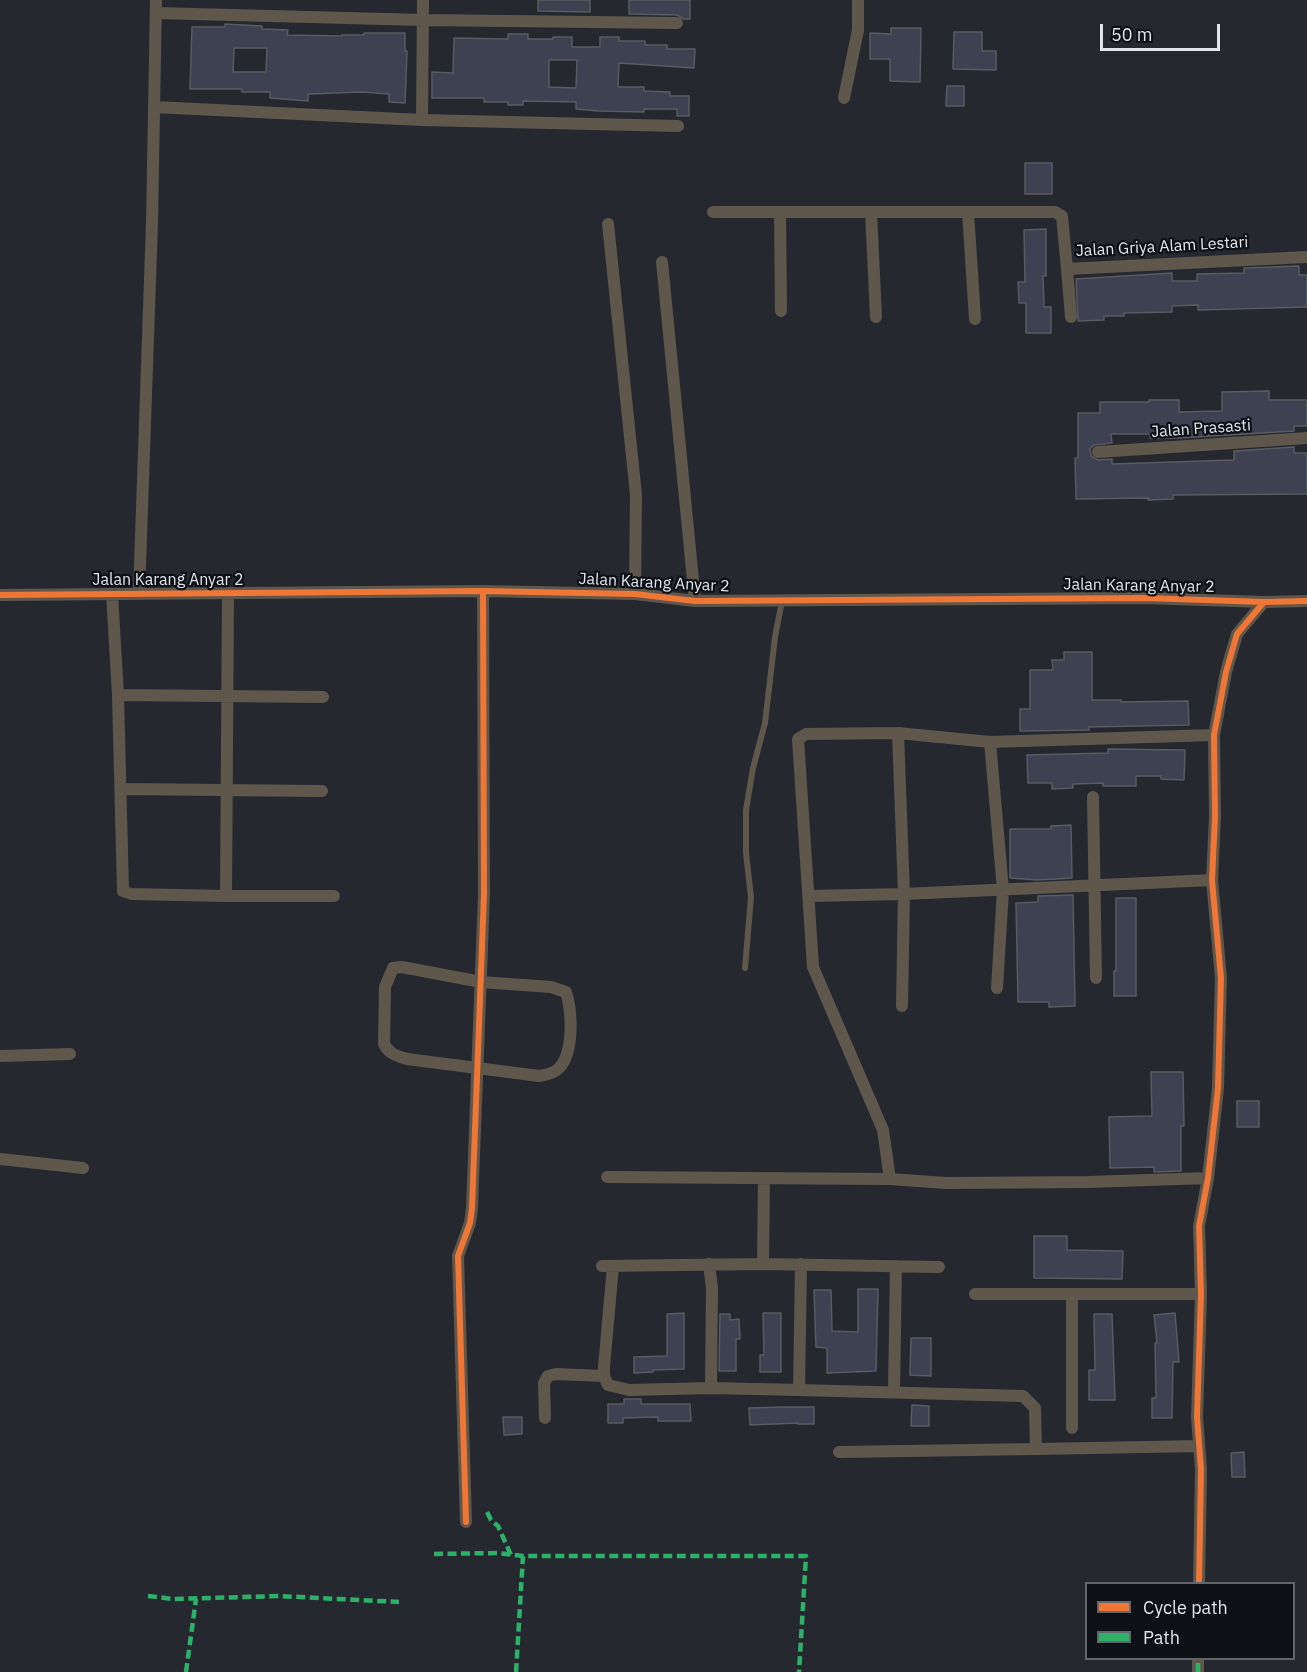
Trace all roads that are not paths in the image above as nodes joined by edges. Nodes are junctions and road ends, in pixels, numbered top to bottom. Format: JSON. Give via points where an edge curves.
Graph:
{"nodes":[{"id":1,"x":156,"y":0,"type":"edge"},
{"id":2,"x":423,"y":0,"type":"edge"},
{"id":3,"x":858,"y":0,"type":"edge"},
{"id":4,"x":156,"y":13,"type":"junction"},
{"id":5,"x":423,"y":20,"type":"junction"},
{"id":6,"x":677,"y":23,"type":"dead end"},
{"id":7,"x":844,"y":98,"type":"dead end"},
{"id":8,"x":154,"y":107,"type":"junction"},
{"id":9,"x":422,"y":120,"type":"junction"},
{"id":10,"x":678,"y":126,"type":"dead end"},
{"id":11,"x":713,"y":212,"type":"dead end"},
{"id":12,"x":780,"y":212,"type":"junction"},
{"id":13,"x":871,"y":212,"type":"junction"},
{"id":14,"x":968,"y":212,"type":"junction"},
{"id":15,"x":608,"y":224,"type":"dead end"},
{"id":16,"x":1307,"y":257,"type":"edge"},
{"id":17,"x":662,"y":262,"type":"dead end"},
{"id":18,"x":1067,"y":269,"type":"junction"},
{"id":19,"x":781,"y":311,"type":"dead end"},
{"id":20,"x":876,"y":317,"type":"dead end"},
{"id":21,"x":1071,"y":317,"type":"dead end"},
{"id":22,"x":975,"y":319,"type":"dead end"},
{"id":23,"x":1307,"y":438,"type":"edge"},
{"id":24,"x":1098,"y":452,"type":"dead end"},
{"id":25,"x":483,"y":591,"type":"junction"},
{"id":26,"x":112,"y":594,"type":"junction"},
{"id":27,"x":139,"y":594,"type":"junction"},
{"id":28,"x":228,"y":594,"type":"junction"},
{"id":29,"x":635,"y":594,"type":"junction"},
{"id":30,"x":0,"y":595,"type":"edge"},
{"id":31,"x":783,"y":600,"type":"junction"},
{"id":32,"x":695,"y":601,"type":"junction"},
{"id":33,"x":1307,"y":601,"type":"edge"},
{"id":34,"x":1264,"y":602,"type":"junction"},
{"id":35,"x":118,"y":694,"type":"junction"},
{"id":36,"x":228,"y":696,"type":"junction"},
{"id":37,"x":323,"y":697,"type":"dead end"},
{"id":38,"x":898,"y":733,"type":"junction"},
{"id":39,"x":1214,"y":735,"type":"junction"},
{"id":40,"x":990,"y":742,"type":"junction"},
{"id":41,"x":121,"y":789,"type":"junction"},
{"id":42,"x":226,"y":790,"type":"junction"},
{"id":43,"x":322,"y":791,"type":"dead end"},
{"id":44,"x":1093,"y":797,"type":"dead end"},
{"id":45,"x":1212,"y":880,"type":"junction"},
{"id":46,"x":1095,"y":884,"type":"junction"},
{"id":47,"x":1003,"y":890,"type":"junction"},
{"id":48,"x":904,"y":894,"type":"junction"},
{"id":49,"x":226,"y":896,"type":"junction"},
{"id":50,"x":334,"y":896,"type":"dead end"},
{"id":51,"x":809,"y":896,"type":"junction"},
{"id":52,"x":746,"y":968,"type":"dead end"},
{"id":53,"x":1095,"y":978,"type":"dead end"},
{"id":54,"x":482,"y":982,"type":"junction"},
{"id":55,"x":997,"y":988,"type":"dead end"},
{"id":56,"x":902,"y":1006,"type":"dead end"},
{"id":57,"x":70,"y":1054,"type":"dead end"},
{"id":58,"x":0,"y":1056,"type":"edge"},
{"id":59,"x":478,"y":1069,"type":"junction"},
{"id":60,"x":0,"y":1159,"type":"edge"},
{"id":61,"x":83,"y":1168,"type":"dead end"},
{"id":62,"x":607,"y":1178,"type":"dead end"},
{"id":63,"x":764,"y":1178,"type":"junction"},
{"id":64,"x":1209,"y":1178,"type":"junction"},
{"id":65,"x":890,"y":1179,"type":"junction"},
{"id":66,"x":709,"y":1264,"type":"junction"},
{"id":67,"x":763,"y":1264,"type":"junction"},
{"id":68,"x":801,"y":1264,"type":"junction"},
{"id":69,"x":896,"y":1266,"type":"junction"},
{"id":70,"x":939,"y":1267,"type":"dead end"},
{"id":71,"x":975,"y":1294,"type":"dead end"},
{"id":72,"x":1072,"y":1294,"type":"junction"},
{"id":73,"x":1201,"y":1294,"type":"junction"},
{"id":74,"x":604,"y":1376,"type":"junction"},
{"id":75,"x":711,"y":1388,"type":"junction"},
{"id":76,"x":799,"y":1390,"type":"junction"},
{"id":77,"x":894,"y":1392,"type":"junction"},
{"id":78,"x":545,"y":1418,"type":"dead end"},
{"id":79,"x":1072,"y":1428,"type":"dead end"},
{"id":80,"x":1199,"y":1446,"type":"junction"},
{"id":81,"x":1036,"y":1449,"type":"junction"},
{"id":82,"x":839,"y":1452,"type":"dead end"},
{"id":83,"x":466,"y":1522,"type":"dead end"},
{"id":84,"x":1199,"y":1582,"type":"edge"}],
"edges":[{"from":1,"to":4,"type":"street"},
{"from":2,"to":5,"type":"street"},
{"from":3,"to":7,"type":"street","via":[[858,30]]},
{"from":4,"to":5,"type":"street"},
{"from":4,"to":8,"type":"street"},
{"from":5,"to":6,"type":"street"},
{"from":5,"to":9,"type":"street"},
{"from":8,"to":9,"type":"street"},
{"from":8,"to":27,"type":"street"},
{"from":9,"to":10,"type":"street"},
{"from":11,"to":12,"type":"street"},
{"from":12,"to":13,"type":"street"},
{"from":12,"to":19,"type":"street"},
{"from":13,"to":14,"type":"street"},
{"from":13,"to":20,"type":"street"},
{"from":14,"to":18,"type":"street","via":[[1059,213]]},
{"from":14,"to":22,"type":"street"},
{"from":15,"to":29,"type":"street","via":[[636,495]]},
{"from":16,"to":18,"type":"street","name":"Jalan Griya Alam Lestari"},
{"from":17,"to":32,"type":"street"},
{"from":18,"to":21,"type":"street","name":"Jalan Griya Alam Lestari"},
{"from":23,"to":24,"type":"street","name":"Jalan Prasasti"},
{"from":25,"to":28,"type":"street","name":"Jalan Karang Anyar 2"},
{"from":25,"to":29,"type":"street","name":"Jalan Karang Anyar 2"},
{"from":25,"to":54,"type":"street"},
{"from":26,"to":27,"type":"street","name":"Jalan Karang Anyar 2"},
{"from":26,"to":30,"type":"street","name":"Jalan Karang Anyar 2"},
{"from":26,"to":35,"type":"street"},
{"from":27,"to":28,"type":"street","name":"Jalan Karang Anyar 2"},
{"from":28,"to":36,"type":"street"},
{"from":29,"to":32,"type":"street","name":"Jalan Karang Anyar 2"},
{"from":31,"to":32,"type":"street","name":"Jalan Karang Anyar 2"},
{"from":31,"to":34,"type":"street","name":"Jalan Karang Anyar 2","via":[[1145,597]]},
{"from":31,"to":52,"type":"lane","via":[[765,723],[746,810],[751,897]]},
{"from":33,"to":34,"type":"street","name":"Jalan Karang Anyar 2"},
{"from":34,"to":39,"type":"street","via":[[1237,634]]},
{"from":35,"to":36,"type":"street"},
{"from":35,"to":41,"type":"street"},
{"from":36,"to":37,"type":"street"},
{"from":36,"to":42,"type":"street"},
{"from":38,"to":40,"type":"street"},
{"from":38,"to":48,"type":"street"},
{"from":38,"to":51,"type":"street","via":[[806,734],[798,739]]},
{"from":39,"to":40,"type":"street"},
{"from":39,"to":45,"type":"street"},
{"from":40,"to":47,"type":"street"},
{"from":41,"to":42,"type":"street"},
{"from":41,"to":49,"type":"street","via":[[123,891]]},
{"from":42,"to":43,"type":"street"},
{"from":42,"to":49,"type":"street"},
{"from":44,"to":46,"type":"street"},
{"from":45,"to":46,"type":"street"},
{"from":45,"to":64,"type":"street","via":[[1221,978],[1218,1088]]},
{"from":46,"to":47,"type":"street"},
{"from":46,"to":53,"type":"street"},
{"from":47,"to":48,"type":"street"},
{"from":47,"to":55,"type":"street"},
{"from":48,"to":51,"type":"street"},
{"from":48,"to":56,"type":"street"},
{"from":49,"to":50,"type":"street"},
{"from":51,"to":65,"type":"street","via":[[813,967],[884,1130]]},
{"from":54,"to":59,"type":"street"},
{"from":54,"to":59,"type":"street","via":[[551,987],[566,992],[571,1023],[565,1060],[553,1072],[539,1076]]},
{"from":54,"to":59,"type":"street","via":[[402,967],[393,968],[385,987],[387,1050],[407,1059]]},
{"from":57,"to":58,"type":"street"},
{"from":59,"to":83,"type":"street","via":[[472,1208],[458,1257]]},
{"from":60,"to":61,"type":"street"},
{"from":62,"to":63,"type":"street"},
{"from":63,"to":65,"type":"street"},
{"from":63,"to":67,"type":"street"},
{"from":64,"to":65,"type":"street","via":[[946,1183]]},
{"from":64,"to":73,"type":"street","via":[[1199,1226]]},
{"from":66,"to":67,"type":"street"},
{"from":66,"to":74,"type":"street","via":[[608,1266]]},
{"from":66,"to":75,"type":"street"},
{"from":67,"to":68,"type":"street"},
{"from":68,"to":69,"type":"street"},
{"from":68,"to":76,"type":"street"},
{"from":69,"to":70,"type":"street"},
{"from":69,"to":77,"type":"street"},
{"from":71,"to":72,"type":"street"},
{"from":72,"to":73,"type":"street"},
{"from":72,"to":79,"type":"street"},
{"from":73,"to":80,"type":"street"},
{"from":74,"to":75,"type":"street","via":[[608,1385],[628,1390]]},
{"from":74,"to":78,"type":"street","via":[[548,1376],[544,1383]]},
{"from":75,"to":76,"type":"street"},
{"from":76,"to":77,"type":"street"},
{"from":77,"to":81,"type":"street","via":[[1023,1395],[1035,1408]]},
{"from":80,"to":81,"type":"street"},
{"from":80,"to":84,"type":"street"},
{"from":81,"to":82,"type":"street"}]}
